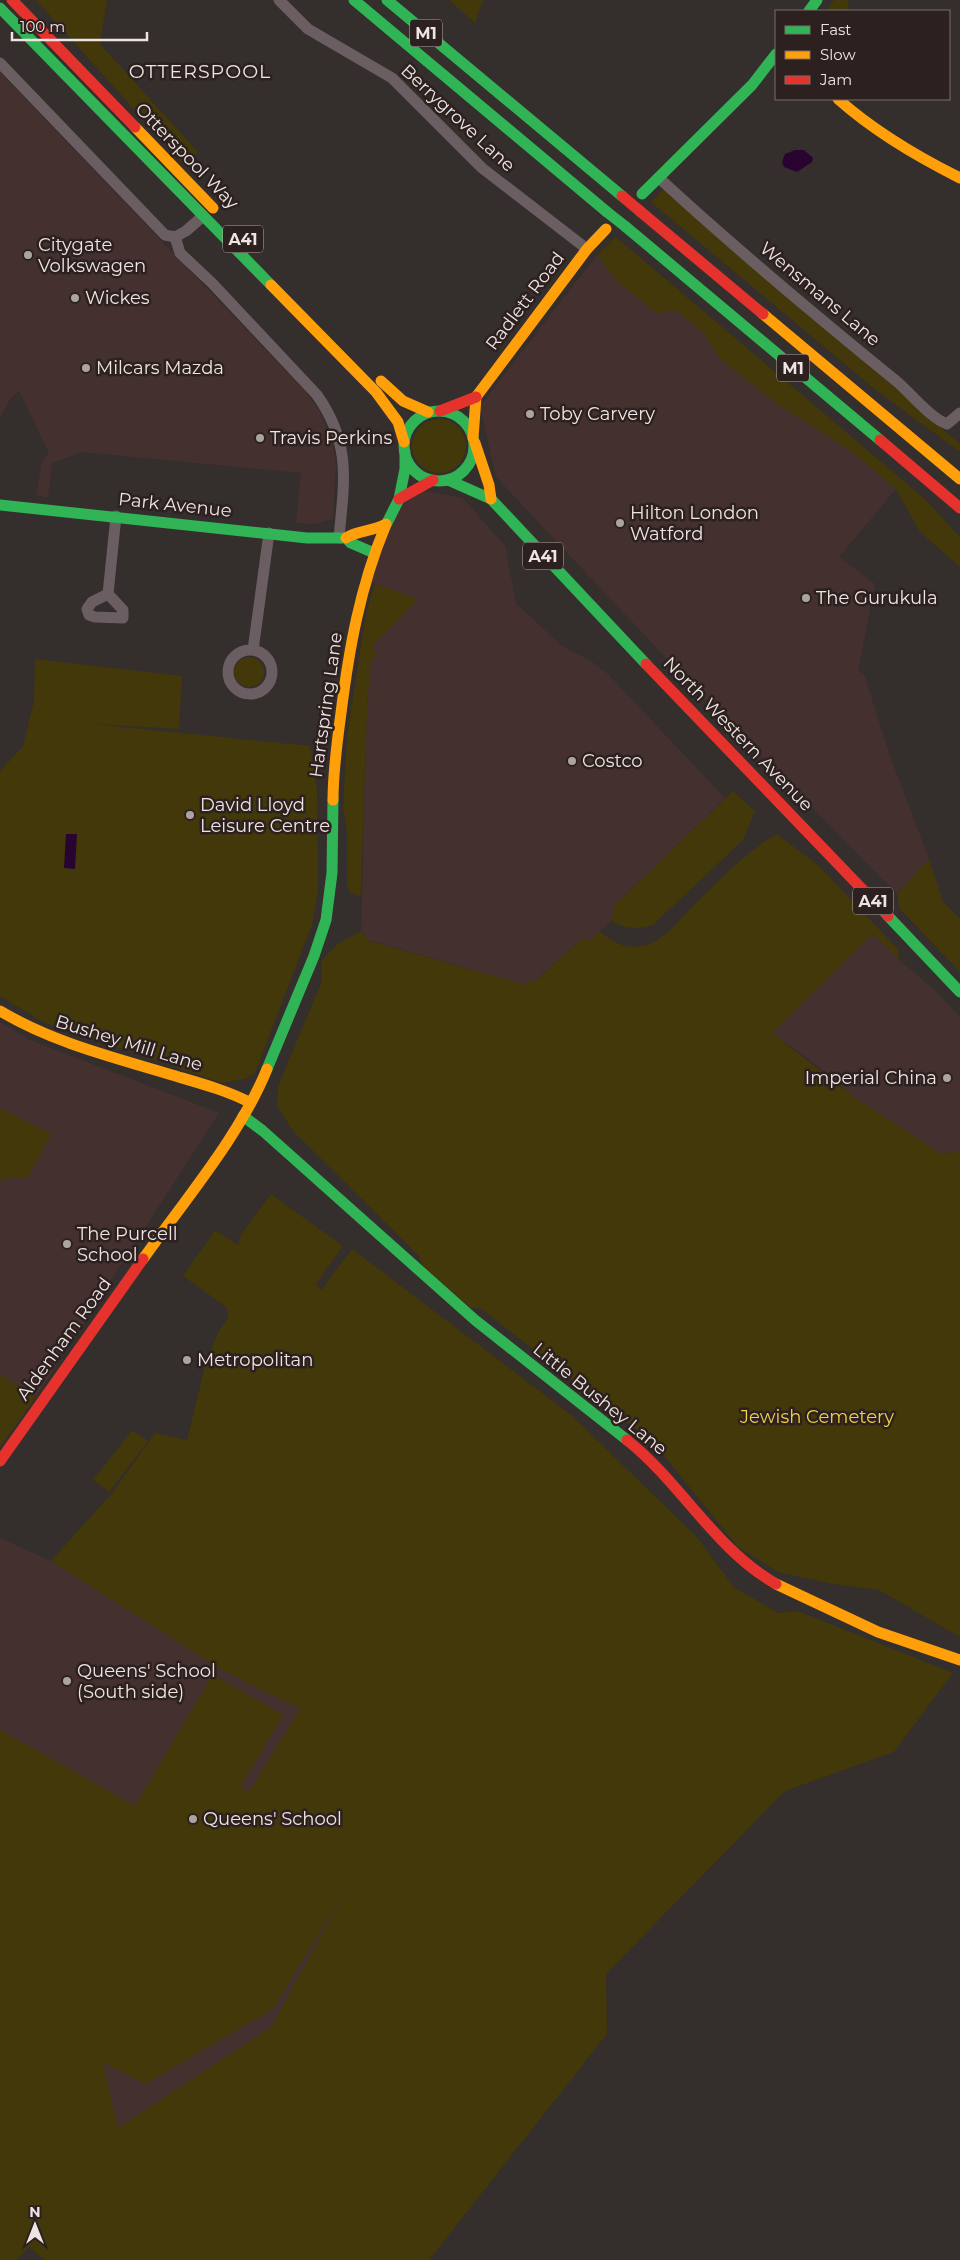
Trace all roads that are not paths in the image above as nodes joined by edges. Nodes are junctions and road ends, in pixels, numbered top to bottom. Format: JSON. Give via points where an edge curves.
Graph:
{"nodes":[{"id":1,"x":12,"y":0,"type":"edge"},
{"id":2,"x":22,"y":0,"type":"edge"},
{"id":3,"x":279,"y":0,"type":"edge"},
{"id":4,"x":348,"y":0,"type":"edge"},
{"id":5,"x":354,"y":0,"type":"edge"},
{"id":6,"x":388,"y":0,"type":"edge"},
{"id":7,"x":0,"y":8,"type":"edge"},
{"id":8,"x":0,"y":20,"type":"edge"},
{"id":9,"x":385,"y":26,"type":"junction"},
{"id":10,"x":64,"y":54,"type":"junction"},
{"id":11,"x":775,"y":55,"type":"edge"},
{"id":12,"x":0,"y":63,"type":"edge"},
{"id":13,"x":839,"y":100,"type":"edge"},
{"id":14,"x":138,"y":151,"type":"junction"},
{"id":15,"x":659,"y":178,"type":"junction"},
{"id":16,"x":960,"y":178,"type":"edge"},
{"id":17,"x":642,"y":194,"type":"dead end"},
{"id":18,"x":202,"y":216,"type":"junction"},
{"id":19,"x":222,"y":217,"type":"dead end"},
{"id":20,"x":606,"y":229,"type":"dead end"},
{"id":21,"x":174,"y":237,"type":"junction"},
{"id":22,"x":587,"y":249,"type":"junction"},
{"id":23,"x":270,"y":267,"type":"dead end"},
{"id":24,"x":476,"y":397,"type":"junction"},
{"id":25,"x":434,"y":412,"type":"junction"},
{"id":26,"x":960,"y":413,"type":"edge"},
{"id":27,"x":474,"y":440,"type":"junction"},
{"id":28,"x":404,"y":447,"type":"junction"},
{"id":29,"x":960,"y":479,"type":"edge"},
{"id":30,"x":433,"y":480,"type":"junction"},
{"id":31,"x":448,"y":480,"type":"junction"},
{"id":32,"x":399,"y":499,"type":"junction"},
{"id":33,"x":491,"y":499,"type":"junction"},
{"id":34,"x":0,"y":505,"type":"edge"},
{"id":35,"x":960,"y":508,"type":"edge"},
{"id":36,"x":116,"y":516,"type":"junction"},
{"id":37,"x":386,"y":524,"type":"junction"},
{"id":38,"x":269,"y":533,"type":"junction"},
{"id":39,"x":342,"y":538,"type":"junction"},
{"id":40,"x":374,"y":553,"type":"junction"},
{"id":41,"x":108,"y":594,"type":"dead end"},
{"id":42,"x":253,"y":650,"type":"dead end"},
{"id":43,"x":960,"y":992,"type":"edge"},
{"id":44,"x":0,"y":1011,"type":"edge"},
{"id":45,"x":251,"y":1102,"type":"junction"},
{"id":46,"x":243,"y":1116,"type":"junction"},
{"id":47,"x":0,"y":1461,"type":"edge"},
{"id":48,"x":960,"y":1660,"type":"edge"}],
"edges":[{"from":1,"to":10,"type":"main road","name":"Otterspool Way","number":"A41"},
{"from":2,"to":10,"type":"main road"},
{"from":3,"to":22,"type":"street","name":"Berrygrove Lane","via":[[308,30],[392,78],[482,168]]},
{"from":4,"to":9,"type":"main road","number":"M1"},
{"from":5,"to":9,"type":"main road","number":"M1"},
{"from":6,"to":29,"type":"main road","number":"M1","bridge":true},
{"from":7,"to":14,"type":"main road","name":"Otterspool Way","number":"A41"},
{"from":8,"to":14,"type":"main road"},
{"from":9,"to":35,"type":"main road","number":"M1","bridge":true},
{"from":10,"to":19,"type":"main road","name":"Otterspool Way","number":"A41"},
{"from":11,"to":15,"type":"main road","via":[[752,85]]},
{"from":12,"to":21,"type":"street","via":[[166,235]]},
{"from":13,"to":16,"type":"main road","via":[[892,142]]},
{"from":14,"to":18,"type":"main road","name":"Otterspool Way","number":"A41"},
{"from":15,"to":17,"type":"main road"},
{"from":15,"to":26,"type":"street","name":"Wensmans Lane","via":[[942,422],[951,422]]},
{"from":18,"to":21,"type":"street","name":"Otterspool Way"},
{"from":18,"to":28,"type":"main road","name":"Otterspool Way","number":"A41","via":[[376,392],[398,422]]},
{"from":20,"to":22,"type":"main road","name":"Radlett Road"},
{"from":21,"to":39,"type":"street","via":[[180,253],[296,371],[331,415],[340,439],[344,468]]},
{"from":22,"to":24,"type":"main road","name":"Radlett Road"},
{"from":23,"to":25,"type":"main road","number":"A41","via":[[406,404],[417,410]]},
{"from":24,"to":25,"type":"main road"},
{"from":24,"to":27,"type":"main road"},
{"from":25,"to":27,"type":"main road","via":[[456,415],[463,420]]},
{"from":25,"to":28,"type":"main road","via":[[412,424]]},
{"from":27,"to":31,"type":"main road","via":[[474,450],[467,467]]},
{"from":27,"to":33,"type":"main road"},
{"from":28,"to":30,"type":"main road","via":[[415,471]]},
{"from":28,"to":32,"type":"main road","name":"Hartspring Lane","via":[[405,469]]},
{"from":30,"to":31,"type":"main road"},
{"from":30,"to":32,"type":"main road"},
{"from":31,"to":33,"type":"main road","name":"North Western Avenue","number":"A41"},
{"from":32,"to":37,"type":"main road","name":"Hartspring Lane"},
{"from":33,"to":43,"type":"main road","name":"North Western Avenue","number":"A41"},
{"from":34,"to":36,"type":"main road","name":"Park Avenue"},
{"from":36,"to":38,"type":"main road","name":"Park Avenue"},
{"from":36,"to":41,"type":"street"},
{"from":37,"to":39,"type":"main road","name":"Park Avenue","via":[[374,531]]},
{"from":37,"to":40,"type":"main road","name":"Hartspring Lane"},
{"from":38,"to":39,"type":"main road","name":"Park Avenue"},
{"from":38,"to":42,"type":"street"},
{"from":39,"to":40,"type":"main road","name":"Park Avenue"},
{"from":40,"to":45,"type":"main road","name":"Hartspring Lane","via":[[349,648],[339,714],[333,776],[332,873],[325,921],[311,964]]},
{"from":44,"to":45,"type":"main road","name":"Bushey Mill Lane","via":[[39,1033],[223,1090]]},
{"from":45,"to":46,"type":"main road","name":"Hartspring Lane"},
{"from":46,"to":47,"type":"main road","name":"Aldenham Road"},
{"from":46,"to":48,"type":"main road","name":"Little Bushey Lane","via":[[475,1320],[643,1453],[730,1550],[757,1573],[791,1593],[878,1632]]}]}
